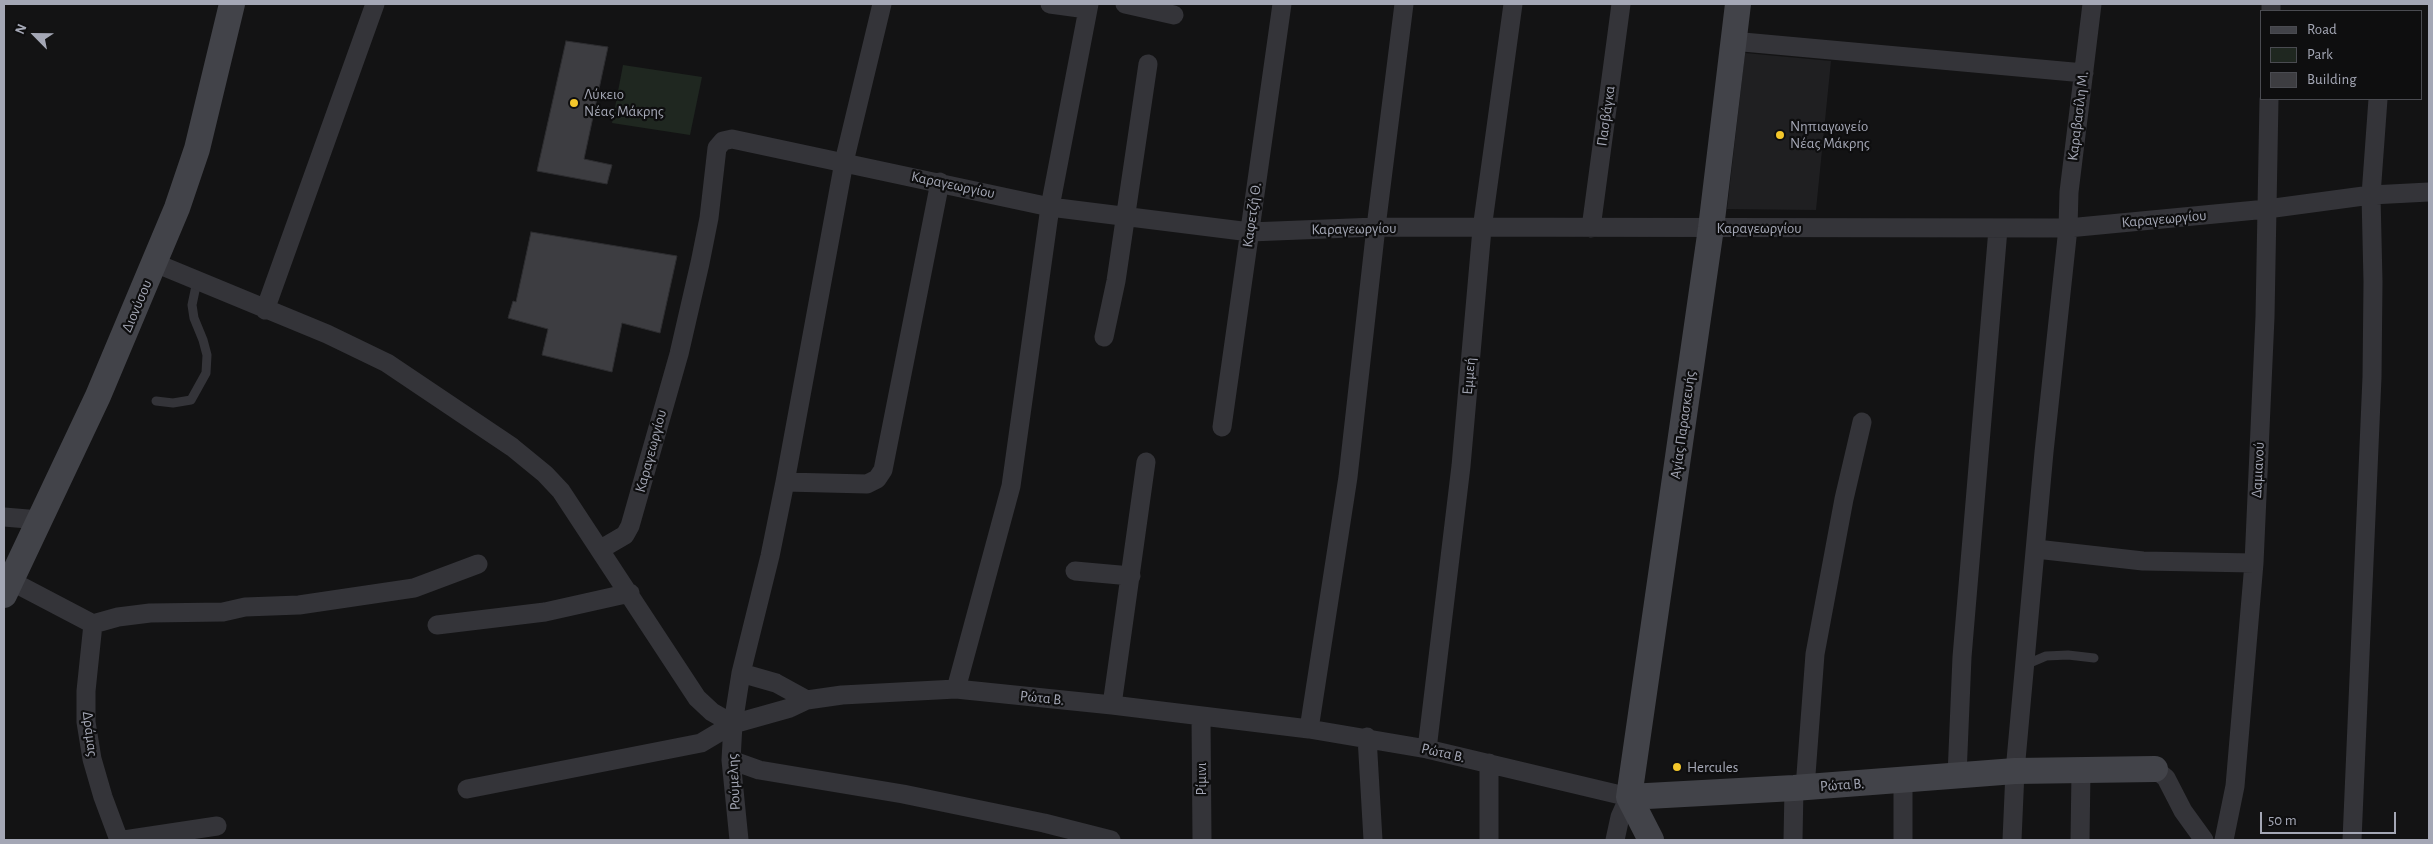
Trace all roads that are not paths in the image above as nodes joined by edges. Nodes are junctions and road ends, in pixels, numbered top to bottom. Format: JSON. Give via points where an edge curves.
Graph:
{"nodes":[{"id":1,"x":232,"y":4,"type":"edge"},
{"id":2,"x":375,"y":4,"type":"edge"},
{"id":3,"x":882,"y":4,"type":"edge"},
{"id":4,"x":1050,"y":4,"type":"edge"},
{"id":5,"x":1125,"y":4,"type":"edge"},
{"id":6,"x":1282,"y":4,"type":"edge"},
{"id":7,"x":1404,"y":4,"type":"edge"},
{"id":8,"x":1513,"y":4,"type":"edge"},
{"id":9,"x":1621,"y":4,"type":"edge"},
{"id":10,"x":1738,"y":4,"type":"edge"},
{"id":11,"x":2092,"y":4,"type":"edge"},
{"id":12,"x":1088,"y":6,"type":"edge"},
{"id":13,"x":1174,"y":15,"type":"dead end"},
{"id":14,"x":1732,"y":41,"type":"junction"},
{"id":15,"x":1148,"y":64,"type":"dead end"},
{"id":16,"x":2084,"y":73,"type":"junction"},
{"id":17,"x":2269,"y":100,"type":"edge"},
{"id":18,"x":2378,"y":100,"type":"edge"},
{"id":19,"x":844,"y":162,"type":"junction"},
{"id":20,"x":940,"y":182,"type":"junction"},
{"id":21,"x":2429,"y":192,"type":"edge"},
{"id":22,"x":2370,"y":195,"type":"junction"},
{"id":23,"x":1050,"y":207,"type":"junction"},
{"id":24,"x":2267,"y":209,"type":"junction"},
{"id":25,"x":1125,"y":216,"type":"junction"},
{"id":26,"x":1376,"y":227,"type":"junction"},
{"id":27,"x":1482,"y":228,"type":"junction"},
{"id":28,"x":1591,"y":228,"type":"junction"},
{"id":29,"x":1711,"y":228,"type":"junction"},
{"id":30,"x":2068,"y":228,"type":"junction"},
{"id":31,"x":1998,"y":229,"type":"junction"},
{"id":32,"x":1250,"y":232,"type":"junction"},
{"id":33,"x":155,"y":263,"type":"junction"},
{"id":34,"x":198,"y":280,"type":"junction"},
{"id":35,"x":265,"y":310,"type":"junction"},
{"id":36,"x":1104,"y":337,"type":"dead end"},
{"id":37,"x":156,"y":401,"type":"dead end"},
{"id":38,"x":1862,"y":422,"type":"dead end"},
{"id":39,"x":1222,"y":427,"type":"dead end"},
{"id":40,"x":1146,"y":462,"type":"dead end"},
{"id":41,"x":785,"y":482,"type":"junction"},
{"id":42,"x":4,"y":517,"type":"edge"},
{"id":43,"x":40,"y":520,"type":"junction"},
{"id":44,"x":600,"y":549,"type":"junction"},
{"id":45,"x":2036,"y":549,"type":"junction"},
{"id":46,"x":2254,"y":563,"type":"junction"},
{"id":47,"x":478,"y":564,"type":"dead end"},
{"id":48,"x":1075,"y":571,"type":"dead end"},
{"id":49,"x":1131,"y":576,"type":"junction"},
{"id":50,"x":7,"y":588,"type":"edge"},
{"id":51,"x":630,"y":593,"type":"junction"},
{"id":52,"x":93,"y":624,"type":"junction"},
{"id":53,"x":437,"y":625,"type":"dead end"},
{"id":54,"x":2094,"y":658,"type":"dead end"},
{"id":55,"x":2025,"y":665,"type":"junction"},
{"id":56,"x":741,"y":673,"type":"junction"},
{"id":57,"x":956,"y":689,"type":"junction"},
{"id":58,"x":807,"y":700,"type":"junction"},
{"id":59,"x":1112,"y":705,"type":"junction"},
{"id":60,"x":1201,"y":717,"type":"junction"},
{"id":61,"x":733,"y":724,"type":"junction"},
{"id":62,"x":1308,"y":729,"type":"junction"},
{"id":63,"x":1367,"y":737,"type":"junction"},
{"id":64,"x":1427,"y":749,"type":"junction"},
{"id":65,"x":730,"y":760,"type":"junction"},
{"id":66,"x":1489,"y":764,"type":"junction"},
{"id":67,"x":2155,"y":769,"type":"joint"},
{"id":68,"x":2081,"y":770,"type":"junction"},
{"id":69,"x":2015,"y":771,"type":"junction"},
{"id":70,"x":1957,"y":776,"type":"junction"},
{"id":71,"x":1903,"y":780,"type":"junction"},
{"id":72,"x":1800,"y":788,"type":"junction"},
{"id":73,"x":467,"y":789,"type":"dead end"},
{"id":74,"x":1629,"y":797,"type":"junction"},
{"id":75,"x":216,"y":826,"type":"dead end"},
{"id":76,"x":119,"y":840,"type":"edge"},
{"id":77,"x":124,"y":840,"type":"edge"},
{"id":78,"x":739,"y":840,"type":"edge"},
{"id":79,"x":1111,"y":840,"type":"edge"},
{"id":80,"x":1202,"y":840,"type":"edge"},
{"id":81,"x":1373,"y":840,"type":"edge"},
{"id":82,"x":1489,"y":840,"type":"edge"},
{"id":83,"x":1615,"y":840,"type":"edge"},
{"id":84,"x":1650,"y":840,"type":"edge"},
{"id":85,"x":1793,"y":840,"type":"edge"},
{"id":86,"x":1903,"y":840,"type":"edge"},
{"id":87,"x":2012,"y":840,"type":"edge"},
{"id":88,"x":2080,"y":840,"type":"edge"},
{"id":89,"x":2202,"y":840,"type":"edge"},
{"id":90,"x":2224,"y":840,"type":"edge"},
{"id":91,"x":2352,"y":840,"type":"edge"}],
"edges":[{"from":1,"to":33,"type":"street","name":"Διονύσου","via":[[194,158]]},
{"from":2,"to":35,"type":"street"},
{"from":3,"to":19,"type":"street","name":"Ρούμελης"},
{"from":4,"to":12,"type":"street"},
{"from":5,"to":13,"type":"street"},
{"from":6,"to":32,"type":"street","name":"Καφετζή Θ."},
{"from":7,"to":26,"type":"street"},
{"from":8,"to":27,"type":"street","name":"Εμμεή"},
{"from":9,"to":28,"type":"street","name":"Πασβάγκα"},
{"from":10,"to":14,"type":"street","name":"Αγίας Παρασκευής"},
{"from":11,"to":16,"type":"street","name":"Καραβασίλη Μ."},
{"from":12,"to":23,"type":"street"},
{"from":14,"to":16,"type":"street"},
{"from":14,"to":29,"type":"street","name":"Αγίας Παρασκευής"},
{"from":15,"to":25,"type":"street"},
{"from":16,"to":30,"type":"street","name":"Καραβασίλη Μ.","via":[[2069,192]]},
{"from":17,"to":24,"type":"street","name":"Δαμιανού"},
{"from":18,"to":22,"type":"street"},
{"from":19,"to":20,"type":"street","name":"Καραγεωργίου"},
{"from":19,"to":41,"type":"street","name":"Ρούμελης"},
{"from":19,"to":44,"type":"street","name":"Καραγεωργίου","via":[[732,139],[723,141],[717,148],[700,263],[679,354],[630,526],[624,535]]},
{"from":20,"to":23,"type":"street","name":"Καραγεωργίου"},
{"from":20,"to":41,"type":"street","via":[[884,470],[867,484]]},
{"from":21,"to":22,"type":"street","name":"Καραγεωργίου"},
{"from":22,"to":24,"type":"street","name":"Καραγεωργίου"},
{"from":22,"to":91,"type":"street","via":[[2372,377]]},
{"from":23,"to":25,"type":"street","name":"Καραγεωργίου"},
{"from":23,"to":57,"type":"street","via":[[1011,486]]},
{"from":24,"to":30,"type":"street","name":"Καραγεωργίου"},
{"from":24,"to":46,"type":"street","name":"Δαμιανού"},
{"from":25,"to":32,"type":"street","name":"Καραγεωργίου"},
{"from":25,"to":36,"type":"street"},
{"from":26,"to":27,"type":"street","name":"Καραγεωργίου"},
{"from":26,"to":32,"type":"street","name":"Καραγεωργίου"},
{"from":26,"to":62,"type":"street","via":[[1348,477]]},
{"from":27,"to":28,"type":"street","name":"Καραγεωργίου"},
{"from":27,"to":64,"type":"street","name":"Εμμεή","via":[[1461,466]]},
{"from":28,"to":29,"type":"street","name":"Καραγεωργίου"},
{"from":29,"to":31,"type":"street","name":"Καραγεωργίου"},
{"from":29,"to":74,"type":"street","name":"Αγίας Παρασκευής"},
{"from":30,"to":31,"type":"street","name":"Καραγεωργίου"},
{"from":30,"to":45,"type":"street","name":"Καραβασίλη Μ."},
{"from":31,"to":70,"type":"street","via":[[1962,657]]},
{"from":32,"to":39,"type":"street","name":"Καφετζή Θ."},
{"from":33,"to":34,"type":"street"},
{"from":33,"to":43,"type":"street","name":"Διονύσου"},
{"from":34,"to":35,"type":"street"},
{"from":34,"to":37,"type":"lane","via":[[192,305],[207,356],[206,374],[191,400]]},
{"from":35,"to":44,"type":"street","via":[[327,334],[387,363],[512,447],[561,491]]},
{"from":38,"to":72,"type":"street","via":[[1815,654]]},
{"from":40,"to":49,"type":"street"},
{"from":41,"to":56,"type":"street","name":"Ρούμελης"},
{"from":42,"to":43,"type":"street"},
{"from":43,"to":50,"type":"street","name":"Διονύσου"},
{"from":44,"to":51,"type":"street"},
{"from":45,"to":46,"type":"street","via":[[2143,561]]},
{"from":45,"to":55,"type":"street","name":"Καραβασίλη Μ."},
{"from":46,"to":90,"type":"street","name":"Δαμιανού","via":[[2235,786]]},
{"from":47,"to":52,"type":"street","via":[[414,588],[299,605],[245,607],[222,612],[150,613]]},
{"from":48,"to":49,"type":"street"},
{"from":49,"to":59,"type":"street"},
{"from":50,"to":52,"type":"street"},
{"from":51,"to":53,"type":"street","via":[[545,612]]},
{"from":51,"to":61,"type":"street","via":[[697,698],[712,712]]},
{"from":52,"to":76,"type":"street","name":"Δράμας","via":[[86,722],[100,788]]},
{"from":54,"to":55,"type":"lane","via":[[2046,656]]},
{"from":55,"to":69,"type":"street","name":"Καραβασίλη Μ."},
{"from":56,"to":58,"type":"street","via":[[776,683]]},
{"from":56,"to":61,"type":"street","name":"Ρούμελης"},
{"from":57,"to":58,"type":"street","name":"Ρώτα Β."},
{"from":57,"to":59,"type":"street","name":"Ρώτα Β."},
{"from":58,"to":61,"type":"street","name":"Ρώτα Β."},
{"from":59,"to":60,"type":"street","name":"Ρώτα Β."},
{"from":60,"to":62,"type":"street","name":"Ρώτα Β."},
{"from":60,"to":80,"type":"street","name":"Ρίμινι"},
{"from":61,"to":65,"type":"street","name":"Ρούμελης"},
{"from":61,"to":73,"type":"street","name":"Ρώτα Β.","via":[[701,743]]},
{"from":62,"to":63,"type":"street","name":"Ρώτα Β."},
{"from":63,"to":64,"type":"street","name":"Ρώτα Β."},
{"from":63,"to":81,"type":"street"},
{"from":64,"to":66,"type":"street","name":"Ρώτα Β."},
{"from":65,"to":78,"type":"street","name":"Ρούμελης"},
{"from":65,"to":79,"type":"street","via":[[759,770],[903,794]]},
{"from":66,"to":74,"type":"street","name":"Ρώτα Β."},
{"from":66,"to":82,"type":"street"},
{"from":67,"to":68,"type":"street","name":"Ρώτα Β."},
{"from":67,"to":89,"type":"street","via":[[2166,778]]},
{"from":68,"to":69,"type":"street","name":"Ρώτα Β."},
{"from":68,"to":88,"type":"street"},
{"from":69,"to":70,"type":"street","name":"Ρώτα Β."},
{"from":69,"to":87,"type":"street","name":"Καραβασίλη Μ."},
{"from":70,"to":71,"type":"street","name":"Ρώτα Β."},
{"from":71,"to":72,"type":"street","name":"Ρώτα Β."},
{"from":71,"to":86,"type":"street"},
{"from":72,"to":74,"type":"street","name":"Ρώτα Β."},
{"from":72,"to":85,"type":"street"},
{"from":74,"to":83,"type":"street"},
{"from":74,"to":84,"type":"street"},
{"from":75,"to":77,"type":"street"}]}
